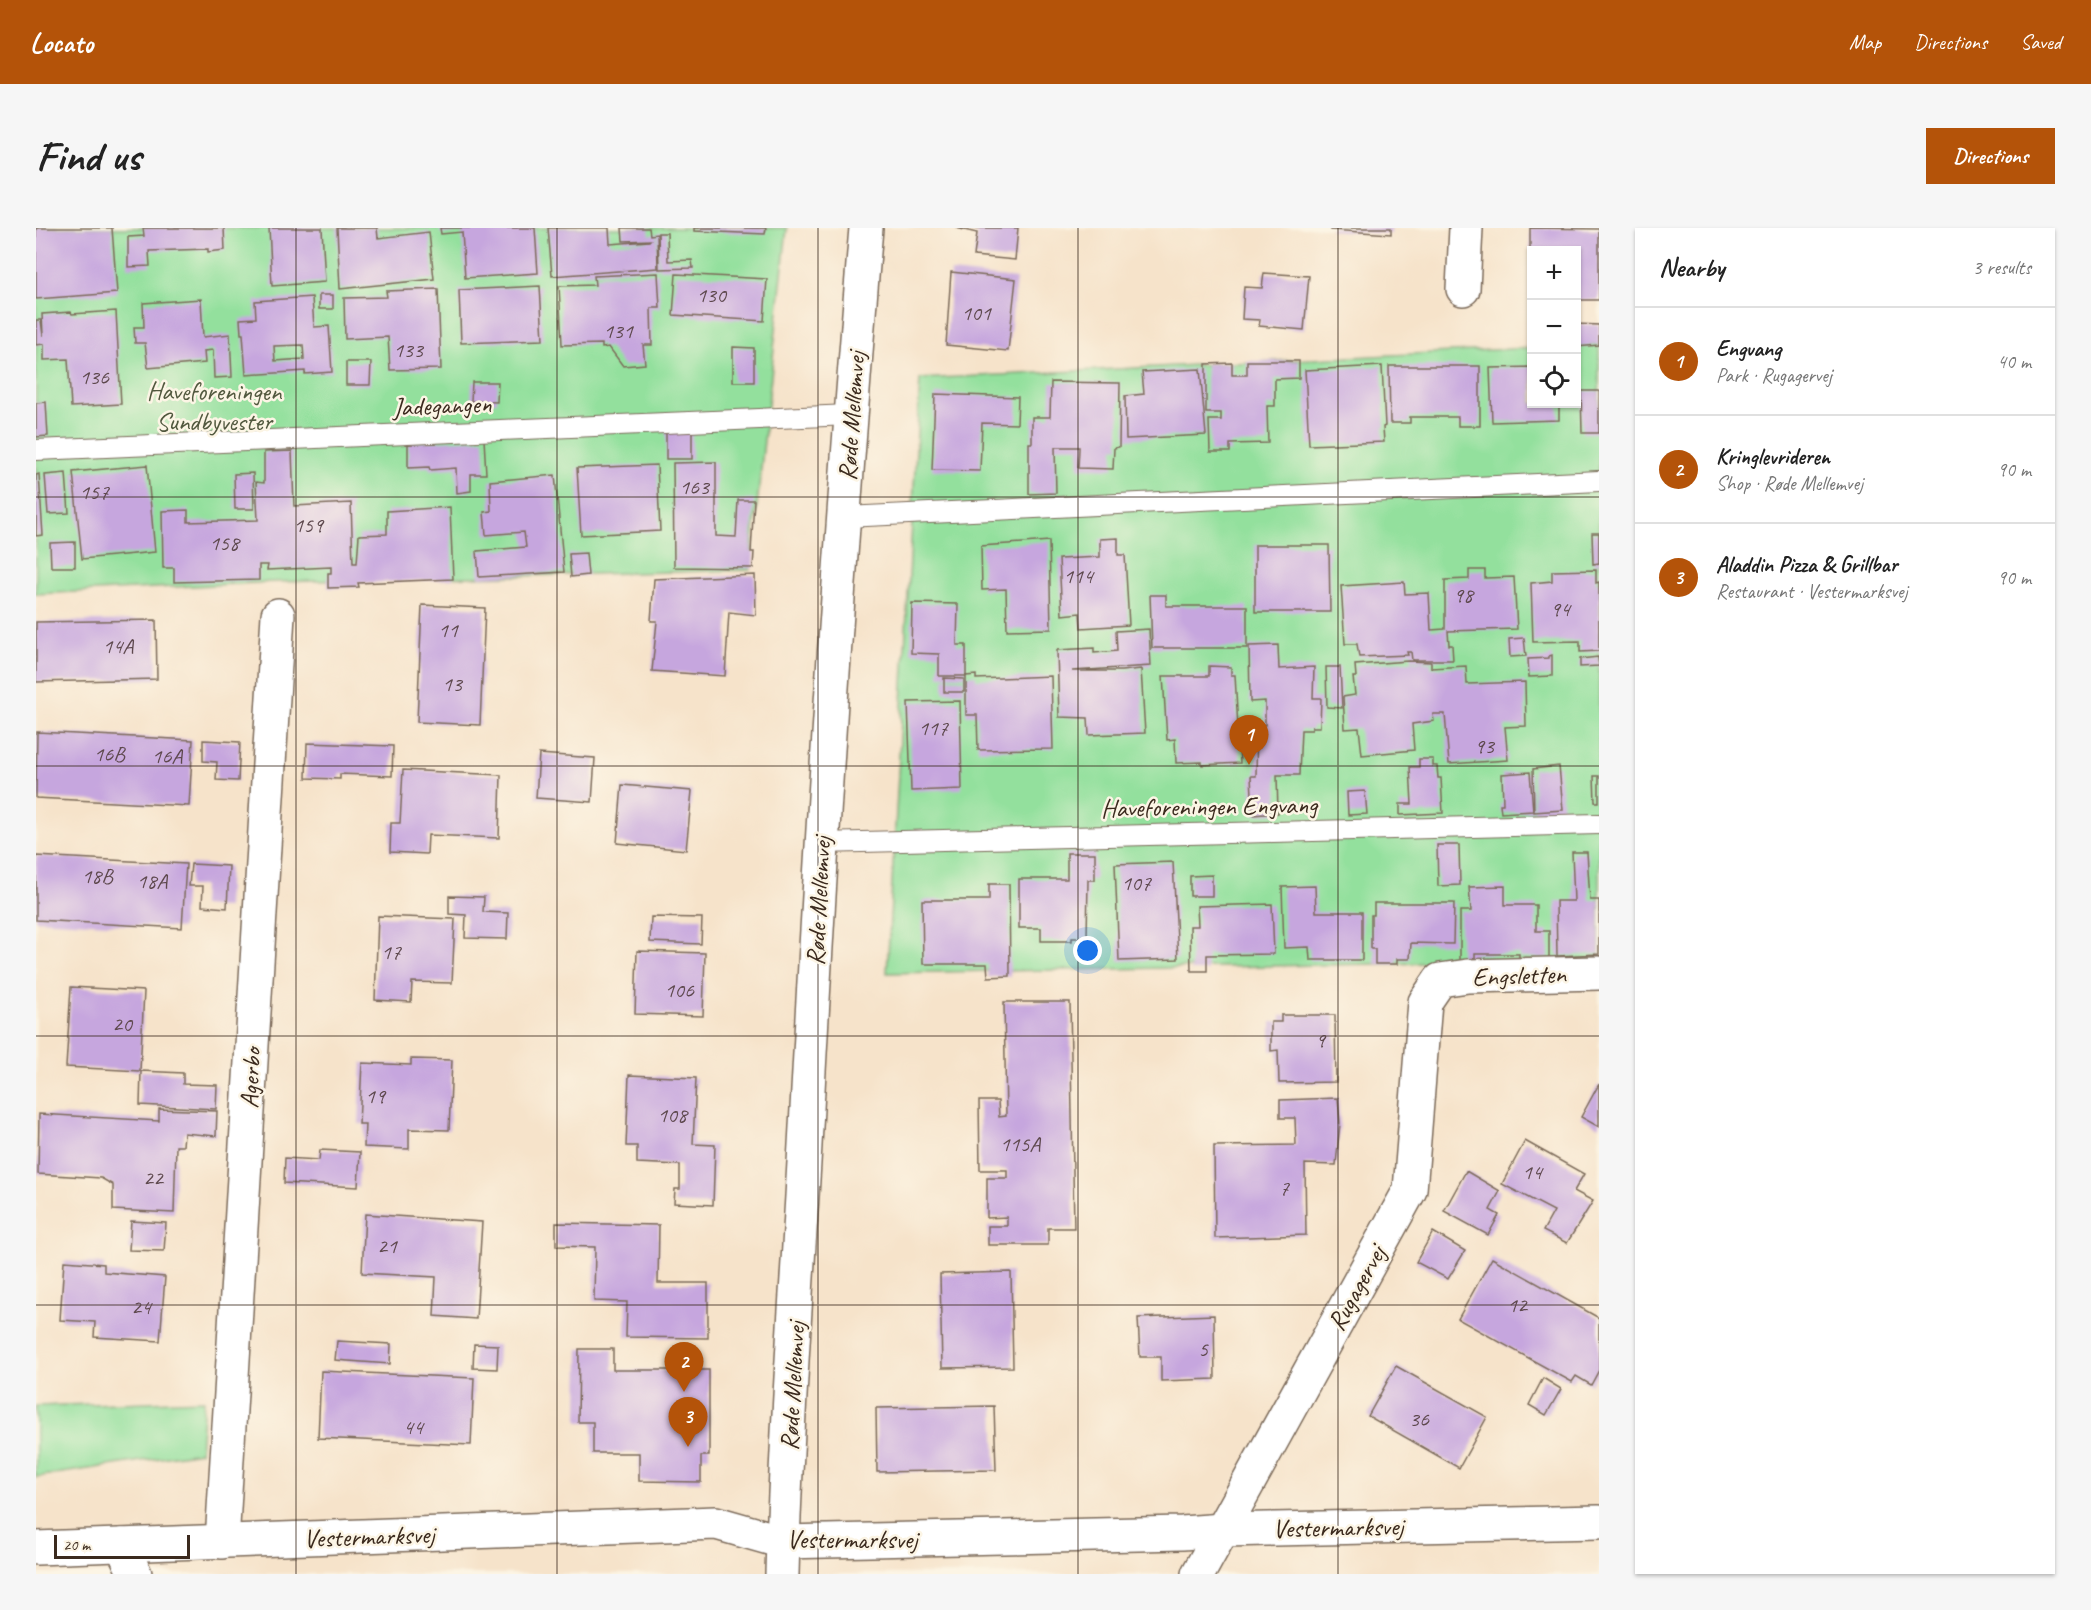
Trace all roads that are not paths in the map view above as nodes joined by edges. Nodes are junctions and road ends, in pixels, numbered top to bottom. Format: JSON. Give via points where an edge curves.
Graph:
{"nodes":[{"id":1,"x":866,"y":228,"type":"edge"},
{"id":2,"x":1466,"y":228,"type":"edge"},
{"id":3,"x":1463,"y":289,"type":"dead end"},
{"id":4,"x":850,"y":415,"type":"junction"},
{"id":5,"x":36,"y":450,"type":"edge"},
{"id":6,"x":1599,"y":481,"type":"edge"},
{"id":7,"x":845,"y":517,"type":"junction"},
{"id":8,"x":278,"y":615,"type":"dead end"},
{"id":9,"x":1599,"y":824,"type":"edge"},
{"id":10,"x":821,"y":843,"type":"junction"},
{"id":11,"x":1599,"y":973,"type":"edge"},
{"id":12,"x":1440,"y":980,"type":"joint"},
{"id":13,"x":1599,"y":1522,"type":"edge"},
{"id":14,"x":1223,"y":1530,"type":"junction"},
{"id":15,"x":222,"y":1542,"type":"junction"},
{"id":16,"x":783,"y":1542,"type":"junction"},
{"id":17,"x":36,"y":1548,"type":"edge"},
{"id":18,"x":128,"y":1559,"type":"edge"},
{"id":19,"x":782,"y":1574,"type":"edge"},
{"id":20,"x":1198,"y":1574,"type":"edge"}],
"edges":[{"from":1,"to":4,"type":"street","name":"Røde Mellemvej"},
{"from":2,"to":3,"type":"street"},
{"from":4,"to":5,"type":"lane","name":"Jadegangen"},
{"from":4,"to":7,"type":"street","name":"Røde Mellemvej"},
{"from":6,"to":7,"type":"lane"},
{"from":7,"to":10,"type":"street","name":"Røde Mellemvej"},
{"from":8,"to":15,"type":"street","name":"Agerbo"},
{"from":9,"to":10,"type":"lane","name":"Haveforeningen Engvang"},
{"from":10,"to":16,"type":"street","name":"Røde Mellemvej"},
{"from":11,"to":12,"type":"street","name":"Engsletten"},
{"from":12,"to":14,"type":"street","name":"Rugagervej","via":[[1425,1002],[1410,1190]]},
{"from":13,"to":14,"type":"street","name":"Vestermarksvej"},
{"from":14,"to":16,"type":"street","name":"Vestermarksvej"},
{"from":14,"to":20,"type":"street","name":"Rugagervej"},
{"from":15,"to":16,"type":"street","name":"Vestermarksvej","via":[[716,1523]]},
{"from":15,"to":18,"type":"street","name":"Vestermarksvej"},
{"from":16,"to":19,"type":"street","name":"Røde Mellemvej"},
{"from":17,"to":18,"type":"street","name":"Vestermarksvej"}]}
